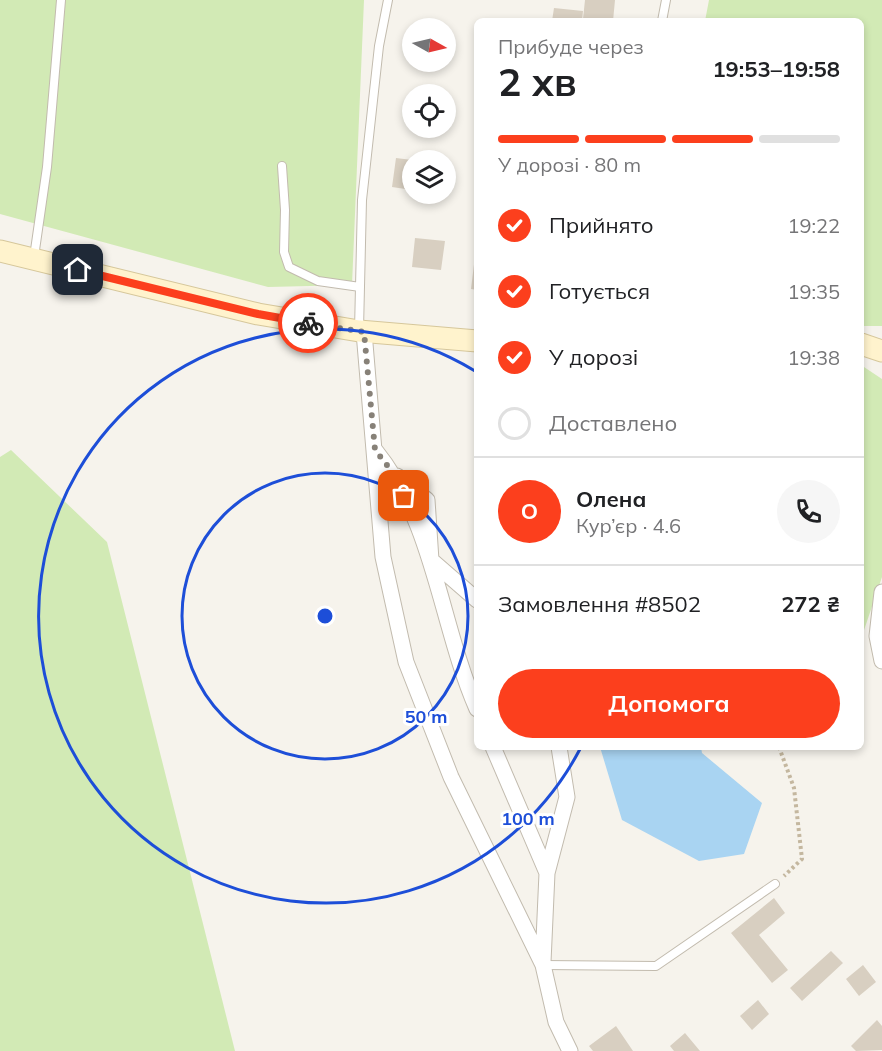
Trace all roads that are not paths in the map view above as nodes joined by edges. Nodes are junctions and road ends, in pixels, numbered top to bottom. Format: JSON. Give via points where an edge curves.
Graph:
{"nodes":[{"id":1,"x":61,"y":0,"type":"edge"},
{"id":2,"x":388,"y":0,"type":"edge"},
{"id":3,"x":666,"y":0,"type":"edge"},
{"id":4,"x":663,"y":18,"type":"edge"},
{"id":5,"x":282,"y":166,"type":"dead end"},
{"id":6,"x":0,"y":250,"type":"edge"},
{"id":7,"x":33,"y":259,"type":"junction"},
{"id":8,"x":360,"y":287,"type":"junction"},
{"id":9,"x":362,"y":332,"type":"junction"},
{"id":10,"x":882,"y":340,"type":"edge"},
{"id":11,"x":474,"y":341,"type":"edge"},
{"id":12,"x":864,"y":341,"type":"edge"},
{"id":13,"x":864,"y":342,"type":"edge"},
{"id":14,"x":882,"y":351,"type":"edge"},
{"id":15,"x":375,"y":450,"type":"junction"},
{"id":16,"x":431,"y":560,"type":"junction"},
{"id":17,"x":882,"y":592,"type":"edge"},
{"id":18,"x":474,"y":597,"type":"edge"},
{"id":19,"x":882,"y":661,"type":"edge"},
{"id":20,"x":474,"y":702,"type":"edge"},
{"id":21,"x":494,"y":750,"type":"edge"},
{"id":22,"x":559,"y":750,"type":"edge"},
{"id":23,"x":548,"y":873,"type":"junction"},
{"id":24,"x":774,"y":884,"type":"road end"},
{"id":25,"x":543,"y":966,"type":"junction"},
{"id":26,"x":570,"y":1051,"type":"edge"}],
"edges":[{"from":1,"to":7,"type":"lane","via":[[47,167]]},
{"from":2,"to":8,"type":"lane","via":[[362,200]]},
{"from":3,"to":4,"type":"lane"},
{"from":5,"to":8,"type":"lane","via":[[284,252],[289,267],[318,281]]},
{"from":6,"to":7,"type":"street"},
{"from":7,"to":9,"type":"street","via":[[258,314]]},
{"from":8,"to":9,"type":"lane"},
{"from":9,"to":11,"type":"street"},
{"from":9,"to":15,"type":"street"},
{"from":10,"to":12,"type":"street"},
{"from":13,"to":14,"type":"street"},
{"from":15,"to":16,"type":"street","via":[[394,474],[427,500]]},
{"from":15,"to":25,"type":"street","via":[[383,556],[406,662],[451,777]]},
{"from":16,"to":18,"type":"street"},
{"from":16,"to":20,"type":"street"},
{"from":17,"to":19,"type":"street","via":[[877,636]]},
{"from":21,"to":23,"type":"street"},
{"from":22,"to":23,"type":"street","via":[[567,797]]},
{"from":23,"to":25,"type":"street"},
{"from":24,"to":25,"type":"lane","via":[[656,966]]},
{"from":25,"to":26,"type":"street","via":[[556,1022]]}]}
